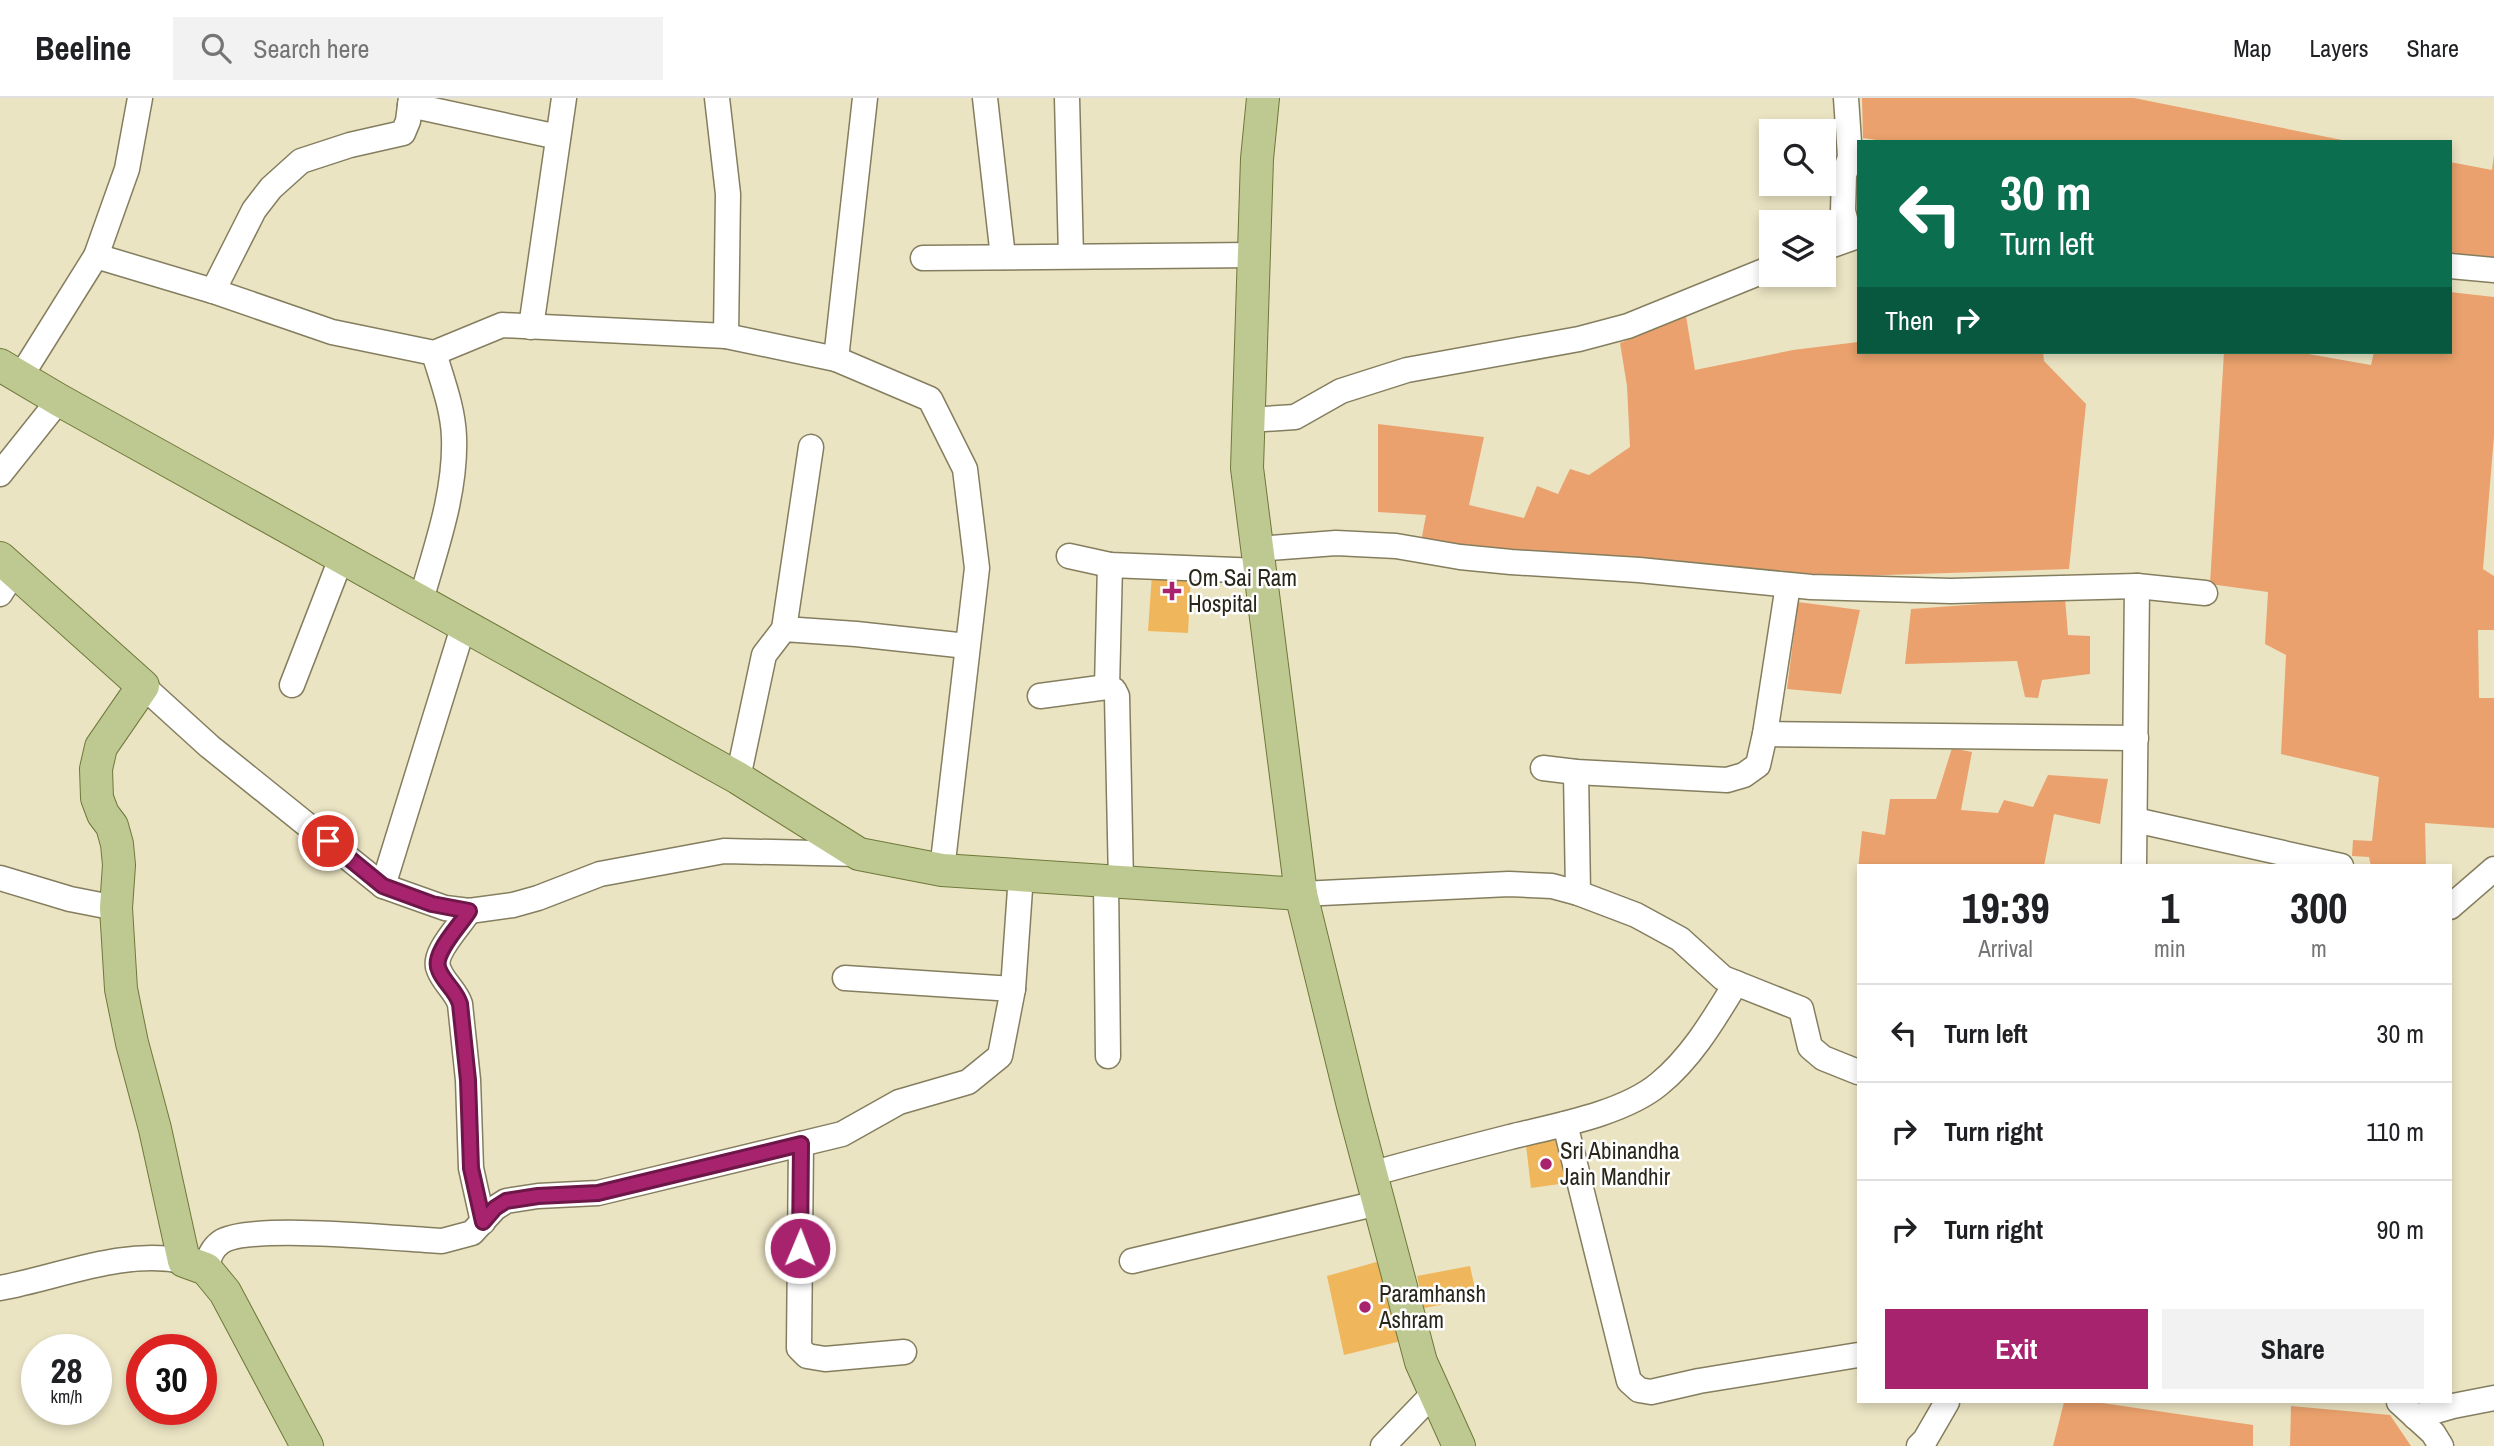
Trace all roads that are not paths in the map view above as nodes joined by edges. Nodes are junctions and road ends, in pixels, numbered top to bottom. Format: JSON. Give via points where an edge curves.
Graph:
{"nodes":[{"id":1,"x":139,"y":98,"type":"edge"},
{"id":2,"x":564,"y":98,"type":"edge"},
{"id":3,"x":717,"y":98,"type":"edge"},
{"id":4,"x":865,"y":98,"type":"edge"},
{"id":5,"x":985,"y":98,"type":"edge"},
{"id":6,"x":1067,"y":98,"type":"edge"},
{"id":7,"x":1263,"y":98,"type":"edge"},
{"id":8,"x":1846,"y":98,"type":"edge"},
{"id":9,"x":411,"y":102,"type":"edge"},
{"id":10,"x":558,"y":137,"type":"junction"},
{"id":11,"x":1854,"y":237,"type":"edge"},
{"id":12,"x":1836,"y":244,"type":"edge"},
{"id":13,"x":1254,"y":255,"type":"junction"},
{"id":14,"x":96,"y":256,"type":"junction"},
{"id":15,"x":1071,"y":256,"type":"junction"},
{"id":16,"x":1003,"y":257,"type":"junction"},
{"id":17,"x":923,"y":258,"type":"dead end"},
{"id":18,"x":2452,"y":266,"type":"edge"},
{"id":19,"x":2494,"y":270,"type":"edge"},
{"id":20,"x":1759,"y":273,"type":"edge"},
{"id":21,"x":213,"y":291,"type":"junction"},
{"id":22,"x":531,"y":327,"type":"junction"},
{"id":23,"x":726,"y":336,"type":"junction"},
{"id":24,"x":435,"y":353,"type":"junction"},
{"id":25,"x":836,"y":359,"type":"junction"},
{"id":26,"x":10,"y":371,"type":"edge"},
{"id":27,"x":59,"y":400,"type":"junction"},
{"id":28,"x":1249,"y":420,"type":"junction"},
{"id":29,"x":811,"y":447,"type":"dead end"},
{"id":30,"x":0,"y":474,"type":"edge"},
{"id":31,"x":342,"y":556,"type":"junction"},
{"id":32,"x":1069,"y":556,"type":"dead end"},
{"id":33,"x":1259,"y":560,"type":"junction"},
{"id":34,"x":1110,"y":565,"type":"junction"},
{"id":35,"x":5,"y":574,"type":"edge"},
{"id":36,"x":1788,"y":585,"type":"junction"},
{"id":37,"x":2137,"y":586,"type":"junction"},
{"id":38,"x":2205,"y":593,"type":"dead end"},
{"id":39,"x":421,"y":600,"type":"junction"},
{"id":40,"x":464,"y":624,"type":"junction"},
{"id":41,"x":784,"y":629,"type":"junction"},
{"id":42,"x":967,"y":646,"type":"junction"},
{"id":43,"x":292,"y":685,"type":"dead end"},
{"id":44,"x":143,"y":686,"type":"junction"},
{"id":45,"x":1107,"y":687,"type":"junction"},
{"id":46,"x":1040,"y":696,"type":"dead end"},
{"id":47,"x":1765,"y":734,"type":"junction"},
{"id":48,"x":2136,"y":738,"type":"junction"},
{"id":49,"x":1543,"y":768,"type":"dead end"},
{"id":50,"x":1576,"y":772,"type":"junction"},
{"id":51,"x":738,"y":778,"type":"junction"},
{"id":52,"x":2135,"y":820,"type":"junction"},
{"id":53,"x":859,"y":854,"type":"junction"},
{"id":54,"x":2134,"y":864,"type":"edge"},
{"id":55,"x":2332,"y":864,"type":"edge"},
{"id":56,"x":2494,"y":869,"type":"edge"},
{"id":57,"x":942,"y":870,"type":"junction"},
{"id":58,"x":1021,"y":875,"type":"junction"},
{"id":59,"x":0,"y":878,"type":"edge"},
{"id":60,"x":1114,"y":881,"type":"junction"},
{"id":61,"x":383,"y":886,"type":"junction"},
{"id":62,"x":1578,"y":892,"type":"junction"},
{"id":63,"x":1301,"y":894,"type":"junction"},
{"id":64,"x":2452,"y":905,"type":"edge"},
{"id":65,"x":116,"y":908,"type":"junction"},
{"id":66,"x":469,"y":911,"type":"junction"},
{"id":67,"x":845,"y":978,"type":"dead end"},
{"id":68,"x":1736,"y":983,"type":"junction"},
{"id":69,"x":1013,"y":989,"type":"junction"},
{"id":70,"x":1108,"y":1056,"type":"dead end"},
{"id":71,"x":1857,"y":1072,"type":"edge"},
{"id":72,"x":1564,"y":1124,"type":"junction"},
{"id":73,"x":801,"y":1144,"type":"junction"},
{"id":74,"x":1375,"y":1188,"type":"junction"},
{"id":75,"x":483,"y":1222,"type":"junction"},
{"id":76,"x":1132,"y":1261,"type":"dead end"},
{"id":77,"x":195,"y":1265,"type":"junction"},
{"id":78,"x":0,"y":1288,"type":"edge"},
{"id":79,"x":904,"y":1352,"type":"dead end"},
{"id":80,"x":1857,"y":1355,"type":"edge"},
{"id":81,"x":1434,"y":1393,"type":"junction"},
{"id":82,"x":2494,"y":1398,"type":"edge"},
{"id":83,"x":1946,"y":1403,"type":"edge"},
{"id":84,"x":2407,"y":1409,"type":"edge"},
{"id":85,"x":307,"y":1446,"type":"edge"},
{"id":86,"x":1382,"y":1446,"type":"edge"},
{"id":87,"x":1459,"y":1446,"type":"edge"},
{"id":88,"x":1919,"y":1446,"type":"edge"},
{"id":89,"x":2441,"y":1446,"type":"edge"}],
"edges":[{"from":1,"to":14,"type":"street","via":[[127,169]]},
{"from":2,"to":10,"type":"street"},
{"from":3,"to":23,"type":"street","via":[[728,194]]},
{"from":4,"to":25,"type":"street"},
{"from":5,"to":16,"type":"street"},
{"from":6,"to":15,"type":"street"},
{"from":7,"to":13,"type":"main road"},
{"from":8,"to":11,"type":"street","via":[[1850,157],[1844,175],[1843,211]]},
{"from":9,"to":10,"type":"street"},
{"from":9,"to":21,"type":"street","via":[[403,134],[301,161],[271,188],[254,210]]},
{"from":10,"to":22,"type":"street"},
{"from":11,"to":12,"type":"street"},
{"from":13,"to":15,"type":"street"},
{"from":13,"to":28,"type":"main road"},
{"from":14,"to":21,"type":"street"},
{"from":14,"to":26,"type":"street"},
{"from":15,"to":16,"type":"street"},
{"from":16,"to":17,"type":"street"},
{"from":18,"to":19,"type":"street"},
{"from":20,"to":28,"type":"street","via":[[1628,326],[1579,340],[1407,370],[1341,391],[1295,417]]},
{"from":21,"to":24,"type":"street","via":[[331,332]]},
{"from":22,"to":23,"type":"street"},
{"from":22,"to":24,"type":"street","via":[[502,325]]},
{"from":23,"to":25,"type":"street"},
{"from":24,"to":39,"type":"street","via":[[454,437],[449,501]]},
{"from":25,"to":42,"type":"street","via":[[930,399],[965,469],[977,568]]},
{"from":26,"to":27,"type":"main road"},
{"from":27,"to":30,"type":"street"},
{"from":27,"to":31,"type":"main road"},
{"from":28,"to":33,"type":"main road","via":[[1247,468]]},
{"from":29,"to":41,"type":"street"},
{"from":31,"to":39,"type":"main road"},
{"from":31,"to":43,"type":"street"},
{"from":32,"to":34,"type":"street"},
{"from":33,"to":34,"type":"street"},
{"from":33,"to":36,"type":"street","via":[[1336,542]]},
{"from":33,"to":63,"type":"main road"},
{"from":34,"to":45,"type":"street"},
{"from":35,"to":44,"type":"main road"},
{"from":36,"to":37,"type":"street","via":[[1951,590]]},
{"from":36,"to":47,"type":"street"},
{"from":37,"to":38,"type":"street"},
{"from":37,"to":48,"type":"street"},
{"from":39,"to":40,"type":"main road"},
{"from":40,"to":51,"type":"main road"},
{"from":40,"to":61,"type":"street"},
{"from":41,"to":42,"type":"street"},
{"from":41,"to":51,"type":"street","via":[[764,655]]},
{"from":42,"to":57,"type":"street"},
{"from":44,"to":61,"type":"street","via":[[209,746]]},
{"from":44,"to":65,"type":"main road","via":[[102,747],[96,769],[97,798],[117,844]]},
{"from":45,"to":46,"type":"street"},
{"from":45,"to":60,"type":"street","via":[[1114,690],[1119,705]]},
{"from":47,"to":48,"type":"street"},
{"from":47,"to":50,"type":"street","via":[[1758,765],[1727,780]]},
{"from":48,"to":52,"type":"street"},
{"from":49,"to":50,"type":"street"},
{"from":50,"to":62,"type":"street"},
{"from":51,"to":53,"type":"main road"},
{"from":52,"to":54,"type":"street"},
{"from":52,"to":55,"type":"street"},
{"from":53,"to":57,"type":"main road"},
{"from":53,"to":66,"type":"street","via":[[724,851],[600,874],[538,898]]},
{"from":56,"to":64,"type":"street"},
{"from":57,"to":58,"type":"main road"},
{"from":58,"to":60,"type":"main road"},
{"from":58,"to":69,"type":"street"},
{"from":59,"to":65,"type":"street"},
{"from":60,"to":63,"type":"main road"},
{"from":60,"to":70,"type":"street"},
{"from":61,"to":66,"type":"street","via":[[432,904]]},
{"from":62,"to":63,"type":"street","via":[[1509,884]]},
{"from":62,"to":68,"type":"street","via":[[1680,939],[1723,978]]},
{"from":63,"to":74,"type":"main road"},
{"from":65,"to":77,"type":"main road","via":[[121,989],[132,1043]]},
{"from":66,"to":75,"type":"street","via":[[437,961],[460,1004],[471,1168]]},
{"from":67,"to":69,"type":"street"},
{"from":68,"to":71,"type":"street","via":[[1801,1009],[1810,1047],[1823,1058]]},
{"from":68,"to":72,"type":"street","via":[[1708,1029],[1657,1085],[1628,1103]]},
{"from":69,"to":73,"type":"street","via":[[1000,1056],[968,1083],[899,1102],[842,1134]]},
{"from":72,"to":74,"type":"street"},
{"from":72,"to":80,"type":"street","via":[[1629,1381],[1639,1390],[1651,1392]]},
{"from":73,"to":75,"type":"street","via":[[598,1193],[506,1201]]},
{"from":73,"to":79,"type":"street","via":[[799,1348],[807,1356],[825,1359]]},
{"from":74,"to":76,"type":"street"},
{"from":74,"to":81,"type":"main road","via":[[1421,1362]]},
{"from":75,"to":77,"type":"street","via":[[472,1233],[442,1241],[240,1234],[222,1241]]},
{"from":77,"to":78,"type":"street","via":[[165,1257],[109,1262]]},
{"from":77,"to":85,"type":"main road","via":[[225,1293]]},
{"from":81,"to":86,"type":"street"},
{"from":81,"to":87,"type":"main road"},
{"from":82,"to":84,"type":"street"},
{"from":83,"to":88,"type":"street"},
{"from":84,"to":89,"type":"street"}]}
